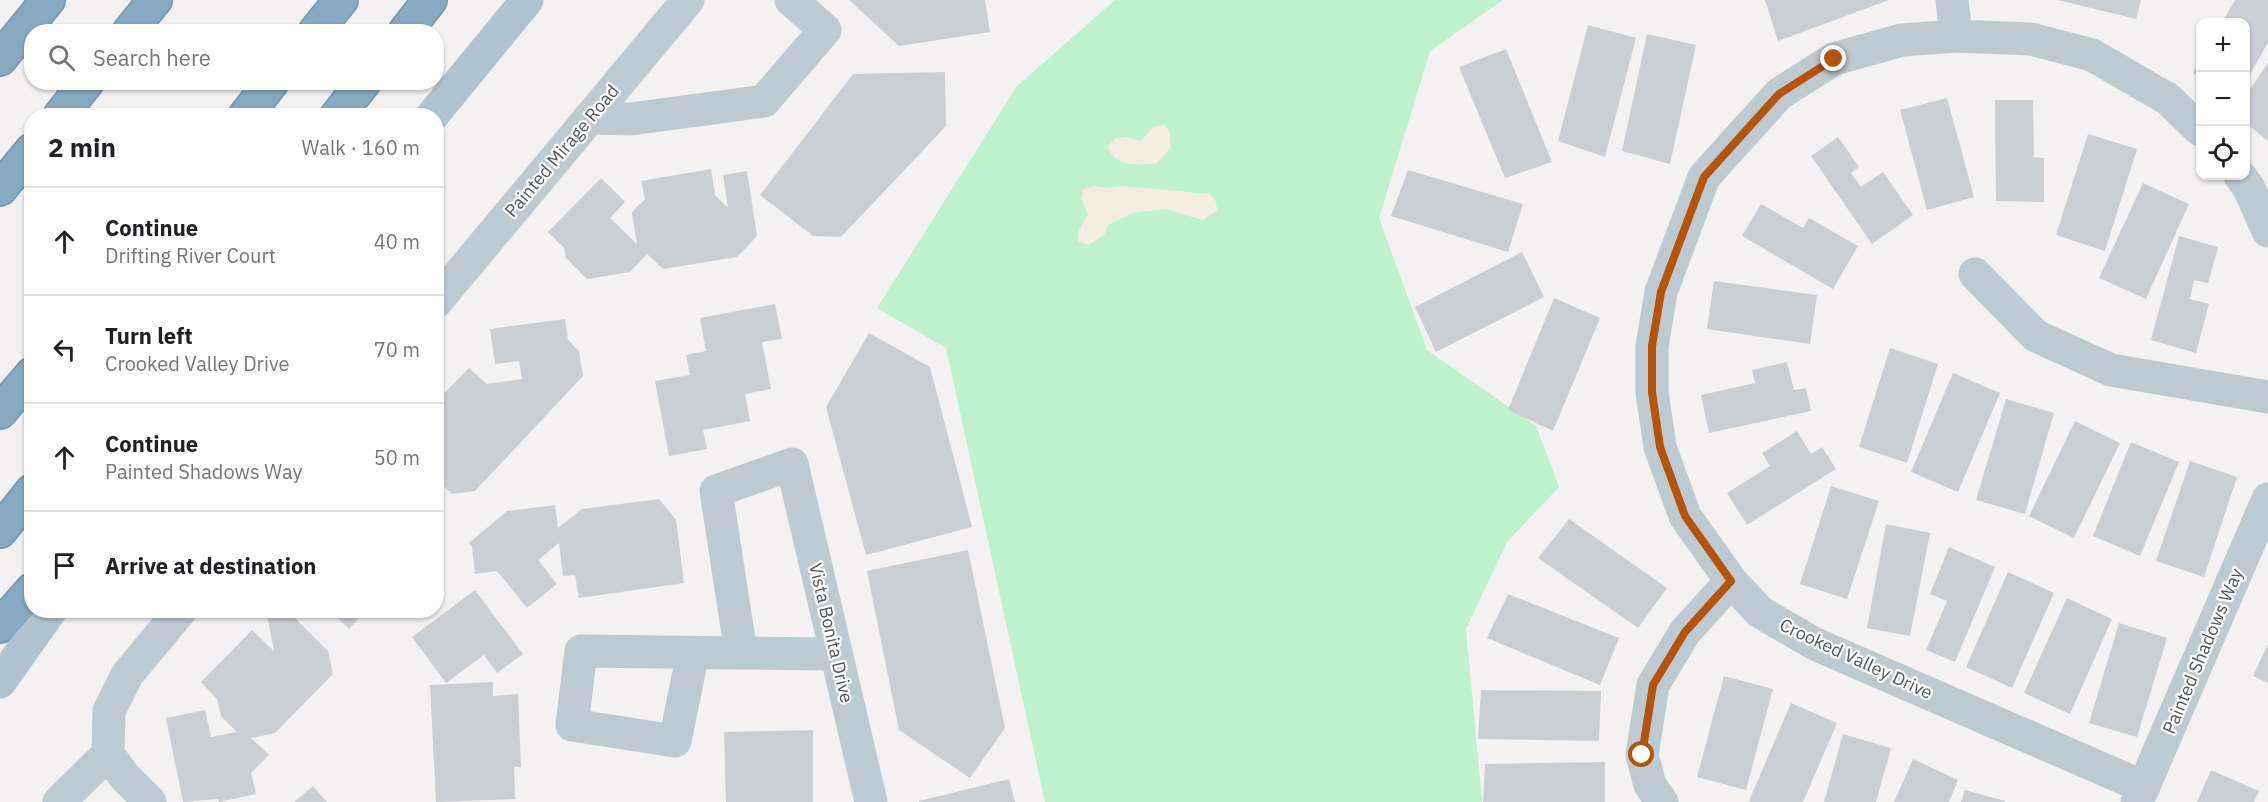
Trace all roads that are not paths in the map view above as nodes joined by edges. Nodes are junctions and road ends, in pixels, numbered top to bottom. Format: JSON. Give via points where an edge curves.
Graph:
{"nodes":[{"id":1,"x":48,"y":0,"type":"edge"},
{"id":2,"x":155,"y":0,"type":"edge"},
{"id":3,"x":341,"y":0,"type":"edge"},
{"id":4,"x":430,"y":0,"type":"edge"},
{"id":5,"x":527,"y":0,"type":"edge"},
{"id":6,"x":688,"y":0,"type":"edge"},
{"id":7,"x":791,"y":0,"type":"edge"},
{"id":8,"x":1952,"y":0,"type":"edge"},
{"id":9,"x":28,"y":24,"type":"edge"},
{"id":10,"x":136,"y":24,"type":"edge"},
{"id":11,"x":322,"y":24,"type":"edge"},
{"id":12,"x":411,"y":24,"type":"edge"},
{"id":13,"x":24,"y":30,"type":"edge"},
{"id":14,"x":1956,"y":36,"type":"junction"},
{"id":15,"x":0,"y":59,"type":"edge"},
{"id":16,"x":81,"y":90,"type":"edge"},
{"id":17,"x":266,"y":90,"type":"edge"},
{"id":18,"x":358,"y":90,"type":"edge"},
{"id":19,"x":66,"y":108,"type":"edge"},
{"id":20,"x":251,"y":108,"type":"edge"},
{"id":21,"x":343,"y":108,"type":"edge"},
{"id":22,"x":439,"y":108,"type":"edge"},
{"id":23,"x":589,"y":118,"type":"junction"},
{"id":24,"x":2196,"y":126,"type":"edge"},
{"id":25,"x":24,"y":160,"type":"edge"},
{"id":26,"x":2243,"y":180,"type":"edge"},
{"id":27,"x":0,"y":189,"type":"edge"},
{"id":28,"x":2268,"y":231,"type":"edge"},
{"id":29,"x":1975,"y":274,"type":"dead end"},
{"id":30,"x":444,"y":292,"type":"edge"},
{"id":31,"x":24,"y":384,"type":"edge"},
{"id":32,"x":2268,"y":397,"type":"edge"},
{"id":33,"x":0,"y":412,"type":"edge"},
{"id":34,"x":2268,"y":499,"type":"edge"},
{"id":35,"x":24,"y":501,"type":"edge"},
{"id":36,"x":0,"y":531,"type":"edge"},
{"id":37,"x":1731,"y":581,"type":"junction"},
{"id":38,"x":24,"y":599,"type":"edge"},
{"id":39,"x":45,"y":618,"type":"edge"},
{"id":40,"x":173,"y":618,"type":"edge"},
{"id":41,"x":0,"y":626,"type":"edge"},
{"id":42,"x":693,"y":652,"type":"dead end"},
{"id":43,"x":741,"y":653,"type":"junction"},
{"id":44,"x":836,"y":654,"type":"junction"},
{"id":45,"x":0,"y":682,"type":"edge"},
{"id":46,"x":108,"y":754,"type":"junction"},
{"id":47,"x":2140,"y":795,"type":"edge"},
{"id":48,"x":59,"y":802,"type":"edge"},
{"id":49,"x":150,"y":802,"type":"edge"},
{"id":50,"x":871,"y":802,"type":"edge"},
{"id":51,"x":1662,"y":802,"type":"edge"}],
"edges":[{"from":1,"to":9,"type":"highway"},
{"from":2,"to":10,"type":"highway"},
{"from":3,"to":11,"type":"highway"},
{"from":4,"to":12,"type":"highway"},
{"from":5,"to":22,"type":"main road"},
{"from":6,"to":23,"type":"street","name":"Painted Mirage Road"},
{"from":7,"to":23,"type":"street","via":[[825,30],[764,100],[631,119]]},
{"from":8,"to":14,"type":"street"},
{"from":13,"to":15,"type":"highway"},
{"from":14,"to":24,"type":"street","via":[[2031,39],[2092,55],[2168,99]]},
{"from":14,"to":37,"type":"street","name":"Crooked Valley Drive","via":[[1902,40],[1834,59],[1779,94],[1704,177],[1661,292],[1652,346],[1652,392],[1660,447],[1685,516]]},
{"from":16,"to":19,"type":"highway"},
{"from":17,"to":20,"type":"highway"},
{"from":18,"to":21,"type":"highway"},
{"from":23,"to":30,"type":"street","name":"Painted Mirage Road"},
{"from":25,"to":27,"type":"highway"},
{"from":26,"to":28,"type":"street"},
{"from":29,"to":32,"type":"street","via":[[2036,336],[2111,370]]},
{"from":31,"to":33,"type":"highway"},
{"from":34,"to":47,"type":"street","name":"Painted Shadows Way"},
{"from":35,"to":36,"type":"highway"},
{"from":37,"to":47,"type":"street","name":"Crooked Valley Drive","via":[[1760,612],[1815,644]]},
{"from":37,"to":51,"type":"street","via":[[1685,632],[1653,685],[1642,755],[1650,785]]},
{"from":38,"to":41,"type":"highway"},
{"from":39,"to":45,"type":"main road"},
{"from":40,"to":46,"type":"street","via":[[127,675],[109,711]]},
{"from":42,"to":43,"type":"street"},
{"from":43,"to":44,"type":"street"},
{"from":43,"to":44,"type":"street","name":"Vista Bonita Drive","via":[[716,491],[792,464]]},
{"from":44,"to":50,"type":"street","name":"Vista Bonita Drive"},
{"from":46,"to":48,"type":"street"},
{"from":46,"to":49,"type":"street"}]}
